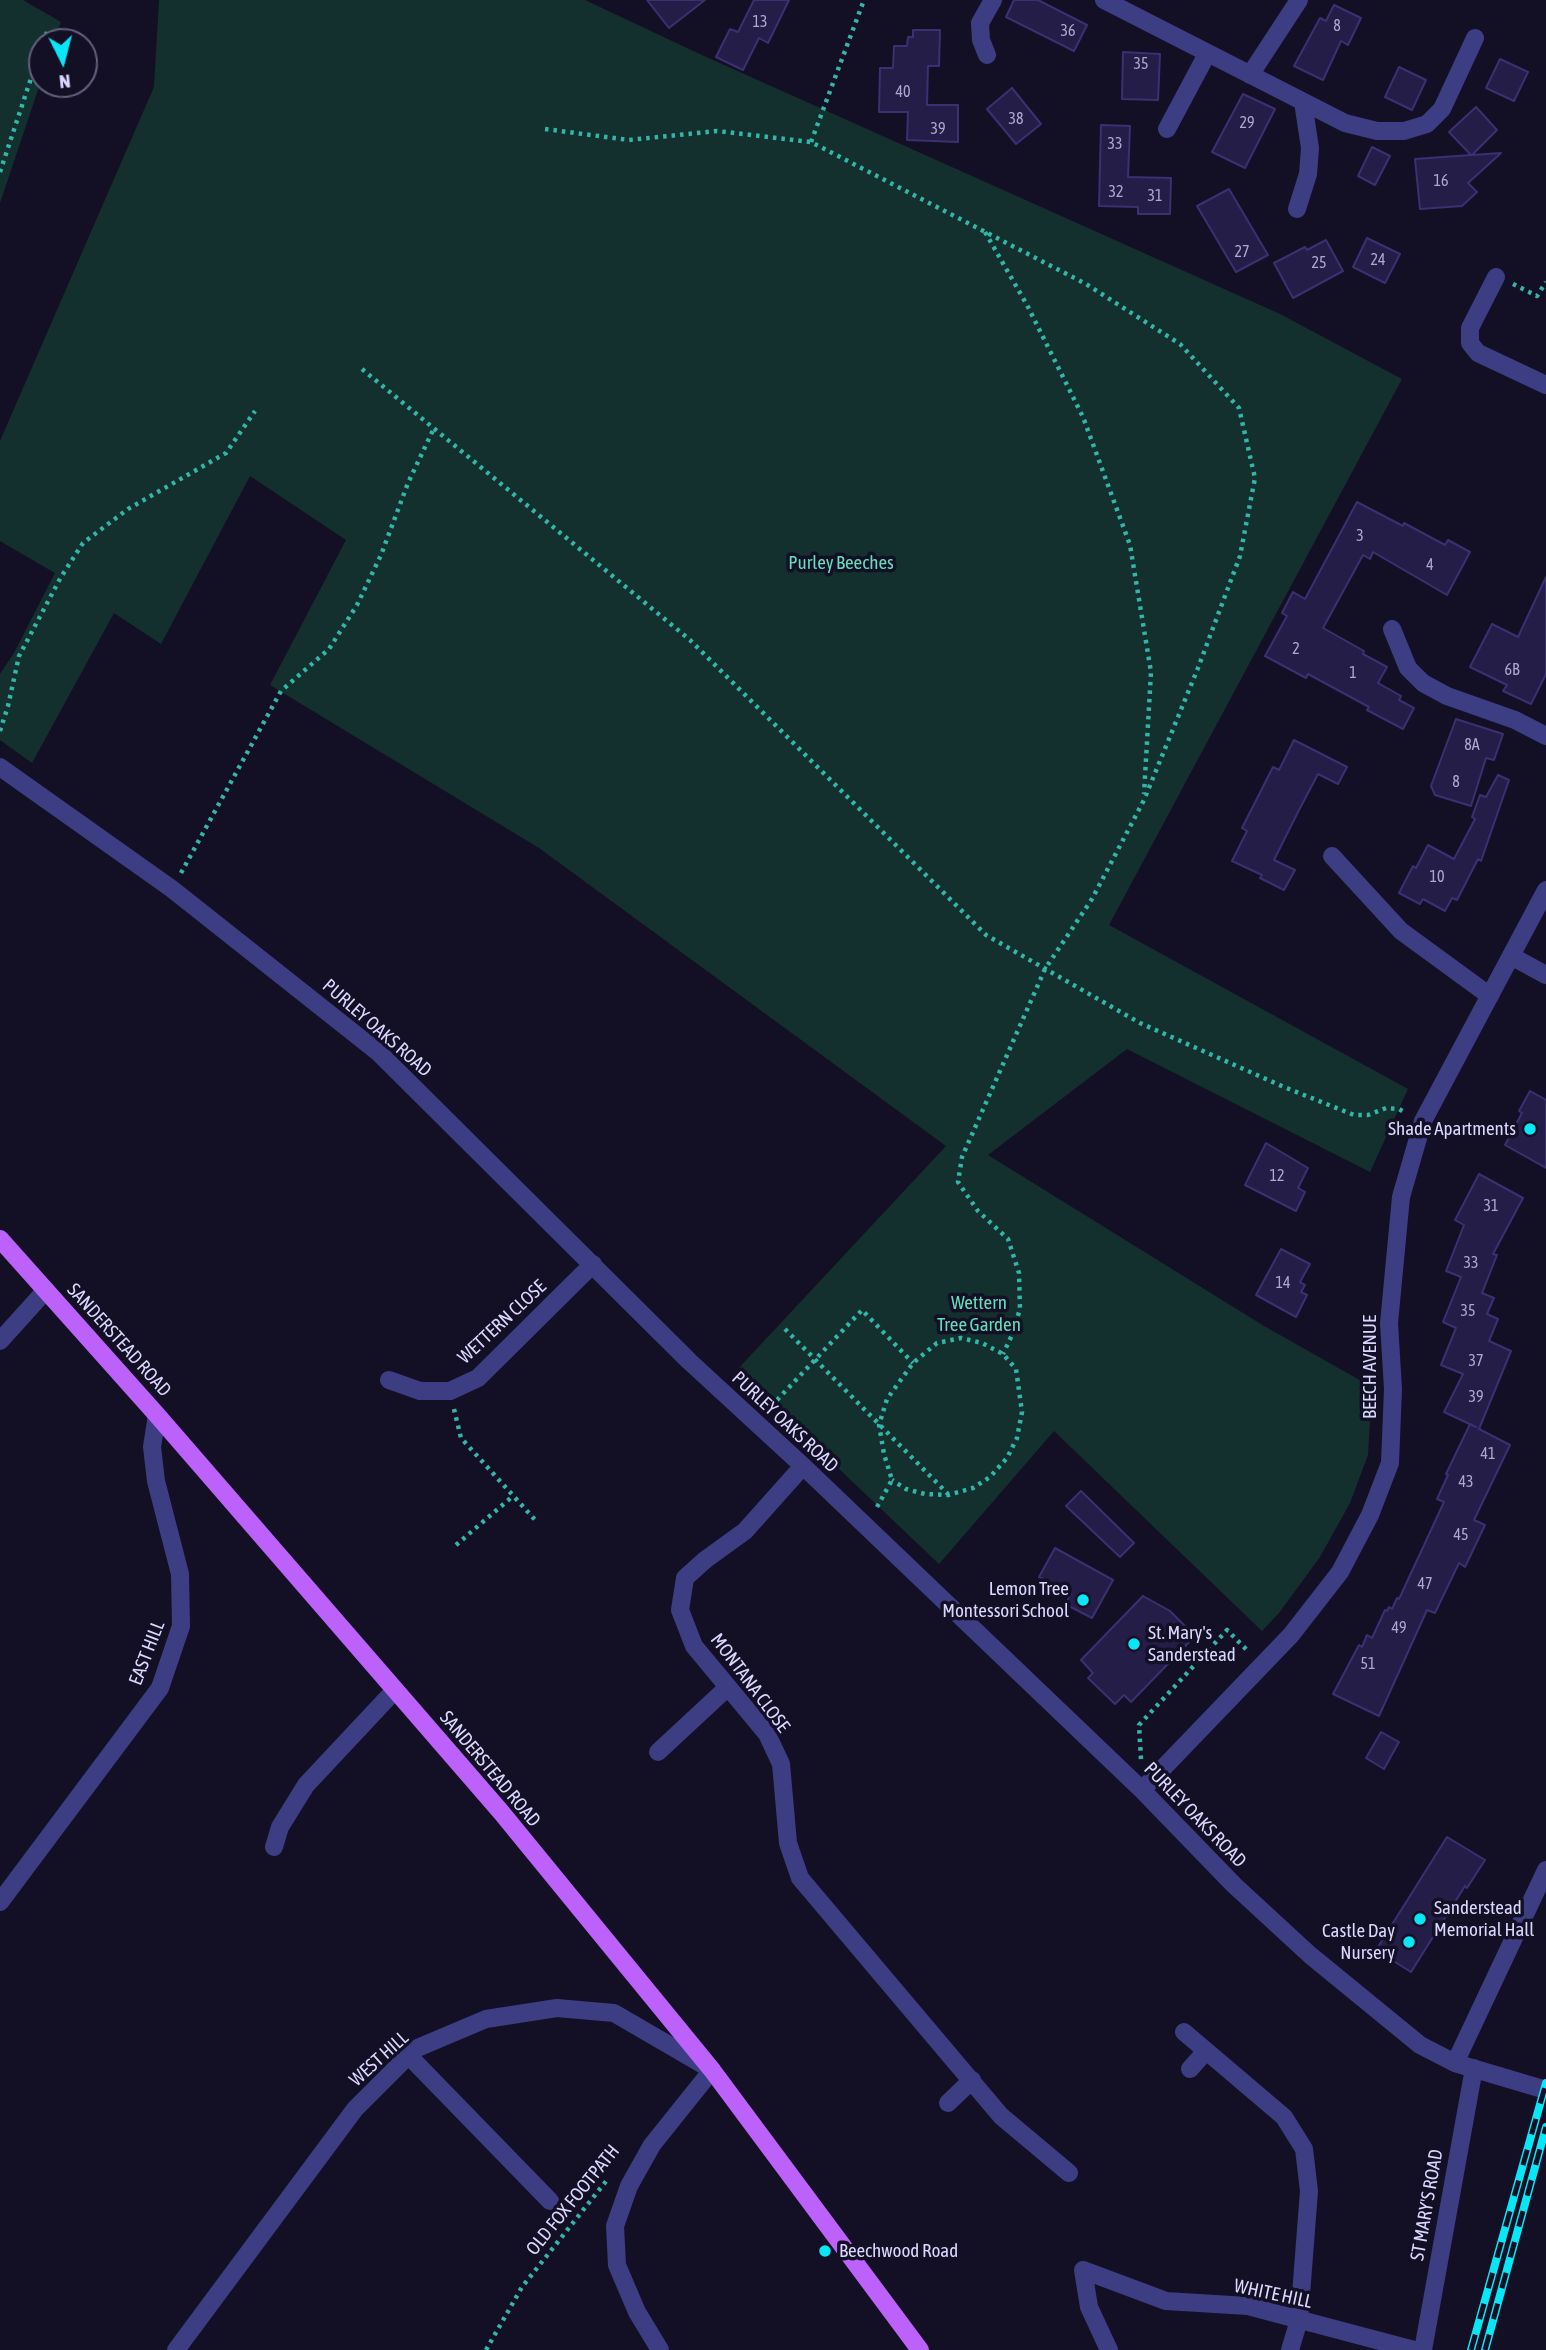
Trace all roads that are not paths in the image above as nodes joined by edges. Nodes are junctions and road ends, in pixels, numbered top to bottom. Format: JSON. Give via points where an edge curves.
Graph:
{"nodes":[{"id":1,"x":993,"y":0,"type":"edge"},
{"id":2,"x":1299,"y":0,"type":"edge"},
{"id":3,"x":1116,"y":3,"type":"edge"},
{"id":4,"x":1475,"y":38,"type":"dead end"},
{"id":5,"x":1207,"y":54,"type":"junction"},
{"id":6,"x":987,"y":55,"type":"dead end"},
{"id":7,"x":1250,"y":75,"type":"junction"},
{"id":8,"x":1303,"y":102,"type":"junction"},
{"id":9,"x":1167,"y":130,"type":"dead end"},
{"id":10,"x":1297,"y":209,"type":"dead end"},
{"id":11,"x":1496,"y":277,"type":"road end"},
{"id":12,"x":1546,"y":386,"type":"edge"},
{"id":13,"x":1392,"y":629,"type":"dead end"},
{"id":14,"x":1546,"y":736,"type":"edge"},
{"id":15,"x":0,"y":767,"type":"edge"},
{"id":16,"x":1332,"y":856,"type":"dead end"},
{"id":17,"x":1546,"y":890,"type":"edge"},
{"id":18,"x":1511,"y":956,"type":"junction"},
{"id":19,"x":1546,"y":975,"type":"edge"},
{"id":20,"x":1490,"y":996,"type":"junction"},
{"id":21,"x":0,"y":1239,"type":"edge"},
{"id":22,"x":593,"y":1264,"type":"junction"},
{"id":23,"x":46,"y":1290,"type":"junction"},
{"id":24,"x":0,"y":1340,"type":"edge"},
{"id":25,"x":389,"y":1380,"type":"dead end"},
{"id":26,"x":157,"y":1415,"type":"junction"},
{"id":27,"x":803,"y":1466,"type":"junction"},
{"id":28,"x":728,"y":1687,"type":"junction"},
{"id":29,"x":395,"y":1690,"type":"junction"},
{"id":30,"x":658,"y":1752,"type":"dead end"},
{"id":31,"x":1142,"y":1790,"type":"junction"},
{"id":32,"x":274,"y":1847,"type":"dead end"},
{"id":33,"x":1546,"y":1870,"type":"edge"},
{"id":34,"x":0,"y":1902,"type":"edge"},
{"id":35,"x":1184,"y":2032,"type":"dead end"},
{"id":36,"x":1206,"y":2051,"type":"junction"},
{"id":37,"x":409,"y":2056,"type":"junction"},
{"id":38,"x":1455,"y":2063,"type":"junction"},
{"id":39,"x":1474,"y":2068,"type":"junction"},
{"id":40,"x":1190,"y":2069,"type":"dead end"},
{"id":41,"x":712,"y":2070,"type":"junction"},
{"id":42,"x":972,"y":2081,"type":"junction"},
{"id":43,"x":1546,"y":2090,"type":"edge"},
{"id":44,"x":948,"y":2103,"type":"dead end"},
{"id":45,"x":1069,"y":2173,"type":"dead end"},
{"id":46,"x":550,"y":2201,"type":"dead end"},
{"id":47,"x":1299,"y":2320,"type":"junction"},
{"id":48,"x":176,"y":2350,"type":"edge"},
{"id":49,"x":660,"y":2350,"type":"edge"},
{"id":50,"x":920,"y":2350,"type":"edge"},
{"id":51,"x":1109,"y":2350,"type":"edge"},
{"id":52,"x":1290,"y":2350,"type":"edge"},
{"id":53,"x":1414,"y":2350,"type":"edge"},
{"id":54,"x":1423,"y":2350,"type":"edge"}],
"edges":[{"from":1,"to":6,"type":"street","via":[[980,23]]},
{"from":2,"to":7,"type":"street"},
{"from":3,"to":5,"type":"street"},
{"from":4,"to":8,"type":"street","via":[[1442,109],[1427,124],[1404,131],[1377,131],[1345,123]]},
{"from":5,"to":7,"type":"street"},
{"from":5,"to":9,"type":"street"},
{"from":7,"to":8,"type":"street"},
{"from":8,"to":10,"type":"street","via":[[1310,148]]},
{"from":11,"to":12,"type":"street","via":[[1470,328],[1470,343],[1478,353]]},
{"from":13,"to":14,"type":"street","via":[[1408,668],[1423,683]]},
{"from":15,"to":22,"type":"street","name":"PURLEY OAKS ROAD","via":[[172,889],[379,1053]]},
{"from":16,"to":20,"type":"street","via":[[1401,931]]},
{"from":17,"to":18,"type":"street","name":"BEECH AVENUE"},
{"from":18,"to":19,"type":"street"},
{"from":18,"to":20,"type":"street","name":"BEECH AVENUE"},
{"from":20,"to":31,"type":"street","name":"BEECH AVENUE","via":[[1423,1121],[1401,1197],[1390,1323],[1390,1463],[1370,1515],[1340,1572],[1291,1635]]},
{"from":21,"to":23,"type":"main road","name":"SANDERSTEAD ROAD"},
{"from":22,"to":25,"type":"street","name":"WETTERN CLOSE","via":[[478,1378],[450,1391],[420,1391]]},
{"from":22,"to":27,"type":"street","name":"PURLEY OAKS ROAD"},
{"from":23,"to":24,"type":"street"},
{"from":23,"to":26,"type":"main road","name":"SANDERSTEAD ROAD"},
{"from":26,"to":29,"type":"main road","name":"SANDERSTEAD ROAD"},
{"from":26,"to":34,"type":"street","name":"EAST HILL","via":[[152,1447],[156,1482],[180,1574],[181,1626],[160,1688]]},
{"from":27,"to":28,"type":"street","name":"MONTANA CLOSE","via":[[746,1531],[685,1578],[680,1610],[694,1646]]},
{"from":27,"to":31,"type":"street","name":"PURLEY OAKS ROAD"},
{"from":28,"to":30,"type":"street"},
{"from":28,"to":42,"type":"street","name":"MONTANA CLOSE","via":[[767,1734],[781,1764],[788,1843],[800,1878]]},
{"from":29,"to":32,"type":"street","via":[[306,1785],[279,1826]]},
{"from":29,"to":41,"type":"main road","name":"SANDERSTEAD ROAD"},
{"from":31,"to":38,"type":"street","name":"PURLEY OAKS ROAD","via":[[1310,1955],[1420,2045]]},
{"from":33,"to":38,"type":"street"},
{"from":35,"to":36,"type":"street"},
{"from":36,"to":40,"type":"street"},
{"from":36,"to":47,"type":"street","via":[[1284,2117],[1304,2149],[1309,2191]]},
{"from":37,"to":41,"type":"street","name":"WEST HILL","via":[[415,2049],[485,2019],[557,2008],[614,2013]]},
{"from":37,"to":46,"type":"street"},
{"from":37,"to":48,"type":"street","name":"WEST HILL","via":[[355,2109]]},
{"from":38,"to":39,"type":"street","name":"PURLEY OAKS ROAD"},
{"from":39,"to":43,"type":"street","name":"PURLEY OAKS ROAD"},
{"from":39,"to":54,"type":"street","name":"ST MARY'S ROAD"},
{"from":41,"to":49,"type":"street","via":[[652,2145],[629,2186],[615,2226],[617,2265]]},
{"from":41,"to":50,"type":"main road","name":"SANDERSTEAD ROAD"},
{"from":42,"to":44,"type":"street"},
{"from":42,"to":45,"type":"street","name":"MONTANA CLOSE","via":[[1001,2116]]},
{"from":47,"to":51,"type":"street","name":"WHITE HILL","via":[[1248,2306],[1166,2301],[1083,2270],[1089,2306]]},
{"from":47,"to":52,"type":"street"},
{"from":47,"to":53,"type":"street","name":"WHITE HILL"}]}
